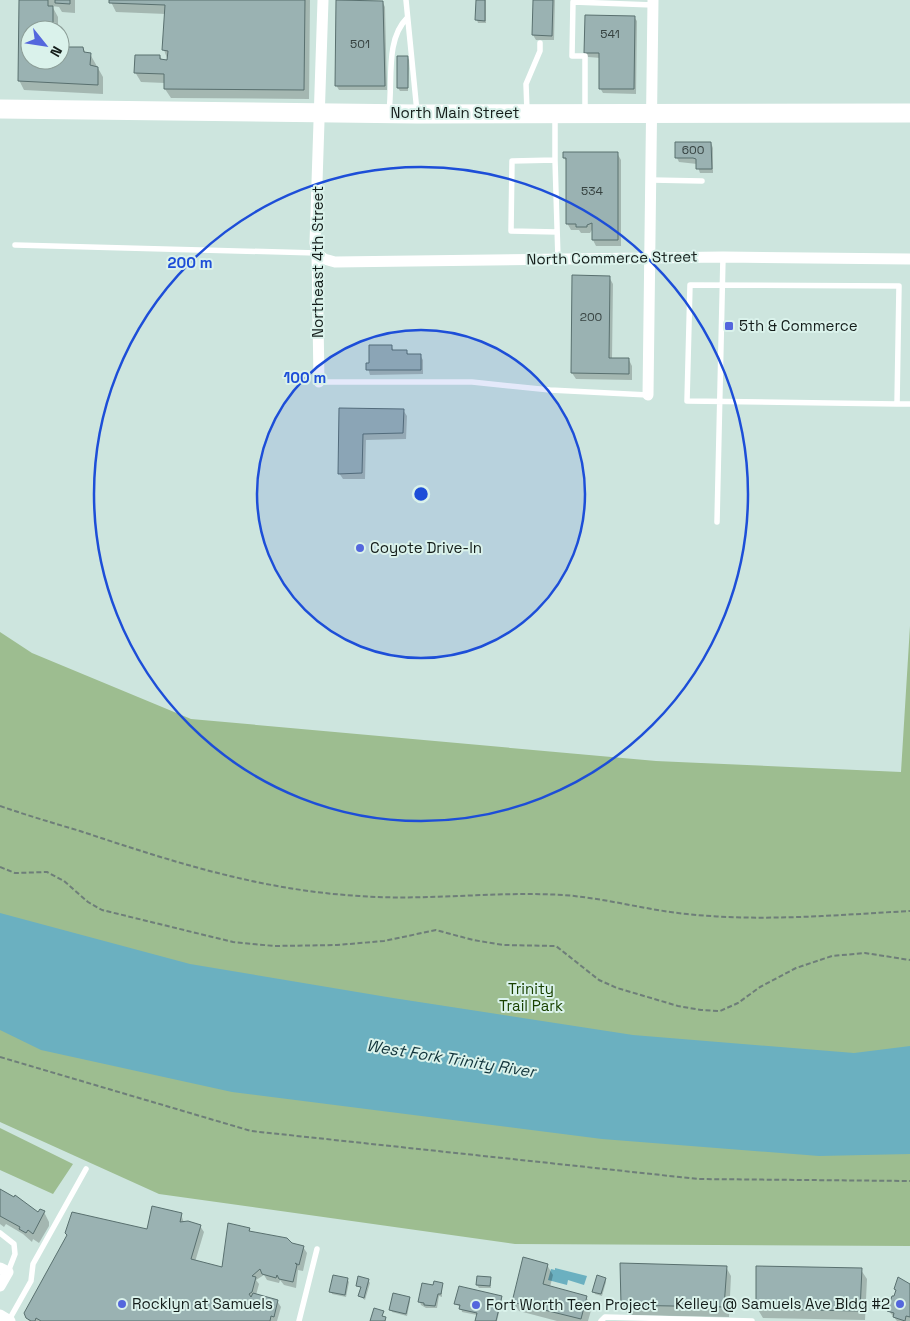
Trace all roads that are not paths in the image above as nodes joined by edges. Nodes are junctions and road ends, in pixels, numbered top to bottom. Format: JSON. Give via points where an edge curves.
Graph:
{"nodes":[{"id":1,"x":323,"y":0,"type":"edge"},
{"id":2,"x":406,"y":0,"type":"edge"},
{"id":3,"x":653,"y":3,"type":"edge"},
{"id":4,"x":407,"y":18,"type":"junction"},
{"id":5,"x":540,"y":43,"type":"dead end"},
{"id":6,"x":0,"y":109,"type":"edge"},
{"id":7,"x":321,"y":112,"type":"junction"},
{"id":8,"x":388,"y":113,"type":"junction"},
{"id":9,"x":527,"y":113,"type":"junction"},
{"id":10,"x":585,"y":113,"type":"junction"},
{"id":11,"x":910,"y":113,"type":"edge"},
{"id":12,"x":417,"y":114,"type":"junction"},
{"id":13,"x":555,"y":114,"type":"junction"},
{"id":14,"x":652,"y":114,"type":"junction"},
{"id":15,"x":555,"y":160,"type":"junction"},
{"id":16,"x":652,"y":180,"type":"junction"},
{"id":17,"x":702,"y":181,"type":"dead end"},
{"id":18,"x":557,"y":232,"type":"junction"},
{"id":19,"x":15,"y":245,"type":"dead end"},
{"id":20,"x":317,"y":253,"type":"junction"},
{"id":21,"x":723,"y":257,"type":"junction"},
{"id":22,"x":649,"y":258,"type":"junction"},
{"id":23,"x":558,"y":259,"type":"junction"},
{"id":24,"x":910,"y":259,"type":"edge"},
{"id":25,"x":723,"y":285,"type":"junction"},
{"id":26,"x":319,"y":382,"type":"joint"},
{"id":27,"x":648,"y":395,"type":"joint"},
{"id":28,"x":720,"y":402,"type":"junction"},
{"id":29,"x":897,"y":404,"type":"junction"},
{"id":30,"x":910,"y":404,"type":"edge"},
{"id":31,"x":717,"y":522,"type":"dead end"},
{"id":32,"x":86,"y":1169,"type":"dead end"},
{"id":33,"x":0,"y":1233,"type":"edge"},
{"id":34,"x":317,"y":1249,"type":"dead end"},
{"id":35,"x":4,"y":1270,"type":"edge"},
{"id":36,"x":0,"y":1286,"type":"edge"},
{"id":37,"x":6,"y":1319,"type":"edge"},
{"id":38,"x":299,"y":1321,"type":"edge"},
{"id":39,"x":600,"y":1321,"type":"edge"},
{"id":40,"x":752,"y":1321,"type":"edge"}],
"edges":[{"from":1,"to":7,"type":"street","name":"Northeast 4th Street"},
{"from":2,"to":4,"type":"lane"},
{"from":3,"to":10,"type":"lane","via":[[573,2],[572,56],[585,56]]},
{"from":3,"to":14,"type":"street"},
{"from":4,"to":8,"type":"lane","via":[[393,40]]},
{"from":4,"to":12,"type":"lane"},
{"from":5,"to":9,"type":"lane","via":[[540,51],[526,84]]},
{"from":6,"to":7,"type":"main road","name":"North Main Street"},
{"from":7,"to":8,"type":"main road","name":"North Main Street"},
{"from":7,"to":20,"type":"street","name":"Northeast 4th Street"},
{"from":8,"to":12,"type":"main road","name":"North Main Street"},
{"from":9,"to":12,"type":"main road","name":"North Main Street"},
{"from":9,"to":13,"type":"main road","name":"North Main Street"},
{"from":10,"to":13,"type":"main road","name":"North Main Street"},
{"from":10,"to":14,"type":"main road","name":"North Main Street"},
{"from":11,"to":14,"type":"main road","name":"North Main Street"},
{"from":13,"to":15,"type":"lane"},
{"from":14,"to":16,"type":"street"},
{"from":15,"to":18,"type":"lane"},
{"from":15,"to":18,"type":"lane","via":[[512,161],[511,231]]},
{"from":16,"to":17,"type":"lane"},
{"from":16,"to":22,"type":"street"},
{"from":18,"to":23,"type":"lane"},
{"from":19,"to":20,"type":"lane"},
{"from":20,"to":23,"type":"street","name":"North Commerce Street","via":[[335,262]]},
{"from":20,"to":26,"type":"street","name":"Northeast 4th Street"},
{"from":21,"to":22,"type":"street","name":"North Commerce Street"},
{"from":21,"to":24,"type":"street","name":"North Commerce Street"},
{"from":21,"to":25,"type":"lane"},
{"from":22,"to":23,"type":"street","name":"North Commerce Street"},
{"from":22,"to":27,"type":"street"},
{"from":25,"to":28,"type":"lane"},
{"from":25,"to":28,"type":"lane","via":[[690,285],[687,401]]},
{"from":25,"to":29,"type":"lane","via":[[899,286]]},
{"from":26,"to":27,"type":"lane","via":[[472,382]]},
{"from":28,"to":29,"type":"lane"},
{"from":28,"to":31,"type":"lane"},
{"from":29,"to":30,"type":"lane"},
{"from":32,"to":37,"type":"lane","via":[[33,1264],[31,1281]]},
{"from":33,"to":35,"type":"lane","via":[[14,1244],[15,1254]]},
{"from":34,"to":38,"type":"lane"},
{"from":35,"to":36,"type":"street"},
{"from":39,"to":40,"type":"lane","via":[[605,1317]]}]}
